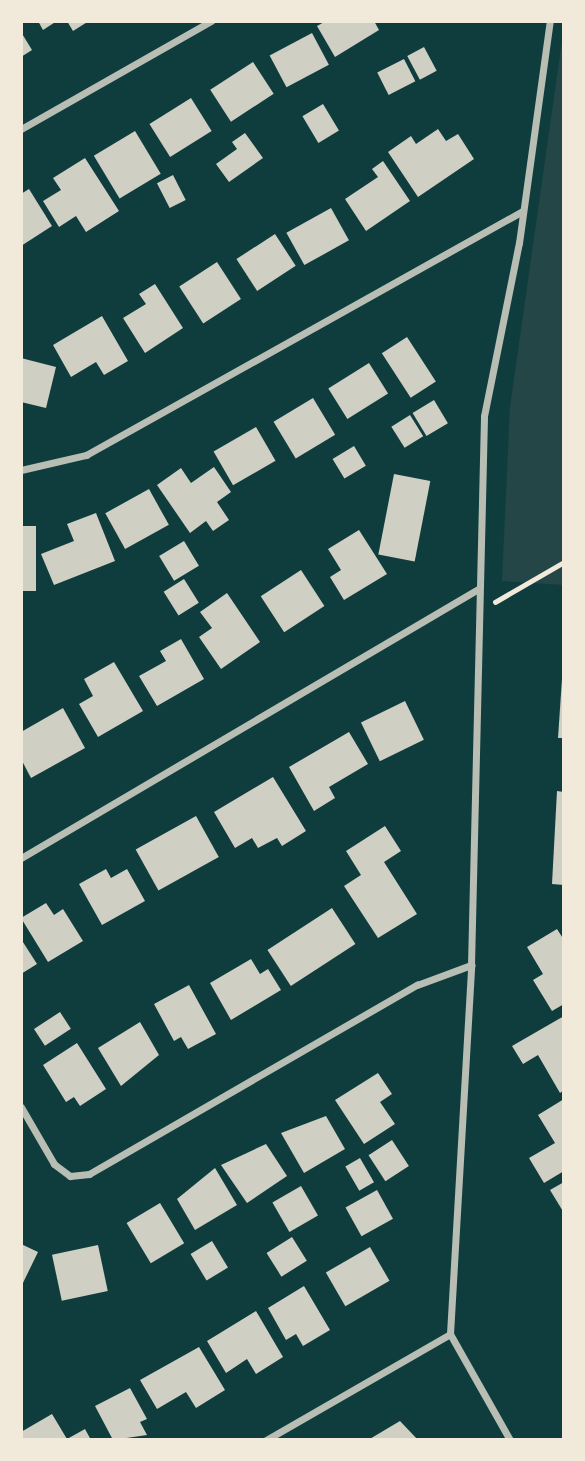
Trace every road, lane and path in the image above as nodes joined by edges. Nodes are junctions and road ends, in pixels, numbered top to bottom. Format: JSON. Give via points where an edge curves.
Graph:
{"nodes":[{"id":1,"x":211,"y":21,"type":"edge"},
{"id":2,"x":550,"y":21,"type":"edge"},
{"id":3,"x":21,"y":129,"type":"edge"},
{"id":4,"x":522,"y":211,"type":"junction"},
{"id":5,"x":21,"y":470,"type":"edge"},
{"id":6,"x":564,"y":562,"type":"edge"},
{"id":7,"x":478,"y":589,"type":"junction"},
{"id":8,"x":477,"y":612,"type":"junction"},
{"id":9,"x":21,"y":858,"type":"edge"},
{"id":10,"x":471,"y":965,"type":"junction"},
{"id":11,"x":21,"y":1107,"type":"edge"},
{"id":12,"x":450,"y":1334,"type":"junction"},
{"id":13,"x":266,"y":1440,"type":"edge"},
{"id":14,"x":510,"y":1440,"type":"edge"}],
"edges":[{"from":1,"to":3,"type":"street"},
{"from":2,"to":4,"type":"street"},
{"from":4,"to":5,"type":"street","via":[[86,455]]},
{"from":4,"to":7,"type":"street","via":[[484,416]]},
{"from":6,"to":8,"type":"path"},
{"from":7,"to":8,"type":"street"},
{"from":7,"to":9,"type":"street"},
{"from":8,"to":10,"type":"street"},
{"from":10,"to":11,"type":"street","via":[[417,985],[89,1174],[70,1176],[54,1164]]},
{"from":10,"to":12,"type":"street"},
{"from":12,"to":13,"type":"street"},
{"from":12,"to":14,"type":"street"}]}
